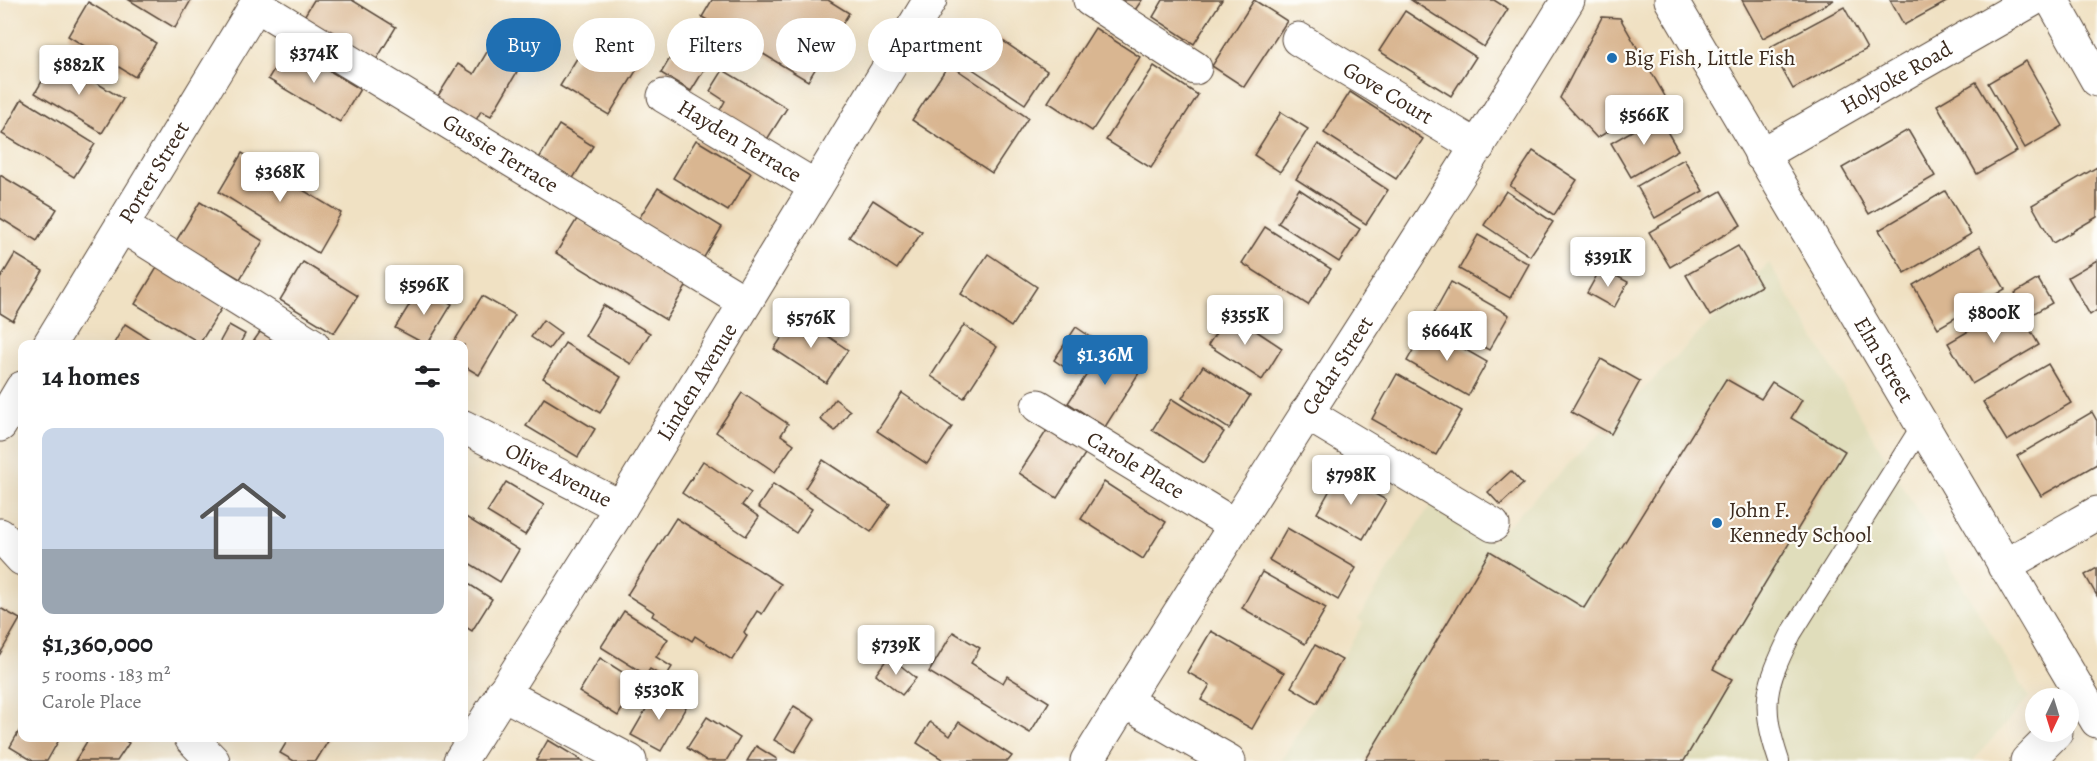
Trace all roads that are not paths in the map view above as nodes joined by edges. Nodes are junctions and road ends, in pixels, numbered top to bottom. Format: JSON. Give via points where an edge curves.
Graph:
{"nodes":[{"id":1,"x":930,"y":0,"type":"edge"},
{"id":2,"x":1090,"y":0,"type":"edge"},
{"id":3,"x":1568,"y":0,"type":"edge"},
{"id":4,"x":1671,"y":0,"type":"edge"},
{"id":5,"x":2032,"y":0,"type":"edge"},
{"id":6,"x":2052,"y":0,"type":"edge"},
{"id":7,"x":258,"y":2,"type":"edge"},
{"id":8,"x":1298,"y":39,"type":"dead end"},
{"id":9,"x":1196,"y":68,"type":"dead end"},
{"id":10,"x":2097,"y":80,"type":"edge"},
{"id":11,"x":664,"y":96,"type":"dead end"},
{"id":12,"x":1478,"y":147,"type":"junction"},
{"id":13,"x":1761,"y":155,"type":"junction"},
{"id":14,"x":816,"y":187,"type":"junction"},
{"id":15,"x":122,"y":225,"type":"junction"},
{"id":16,"x":745,"y":302,"type":"junction"},
{"id":17,"x":52,"y":340,"type":"edge"},
{"id":18,"x":305,"y":340,"type":"edge"},
{"id":19,"x":18,"y":395,"type":"edge"},
{"id":20,"x":1038,"y":406,"type":"dead end"},
{"id":21,"x":1306,"y":413,"type":"junction"},
{"id":22,"x":0,"y":425,"type":"edge"},
{"id":23,"x":1921,"y":427,"type":"junction"},
{"id":24,"x":468,"y":429,"type":"edge"},
{"id":25,"x":621,"y":507,"type":"junction"},
{"id":26,"x":2097,"y":513,"type":"edge"},
{"id":27,"x":1234,"y":525,"type":"junction"},
{"id":28,"x":1493,"y":525,"type":"dead end"},
{"id":29,"x":0,"y":535,"type":"edge"},
{"id":30,"x":18,"y":555,"type":"edge"},
{"id":31,"x":2004,"y":566,"type":"junction"},
{"id":32,"x":502,"y":693,"type":"junction"},
{"id":33,"x":1124,"y":701,"type":"junction"},
{"id":34,"x":2084,"y":714,"type":"edge"},
{"id":35,"x":195,"y":742,"type":"edge"},
{"id":36,"x":2046,"y":742,"type":"edge"},
{"id":37,"x":213,"y":761,"type":"edge"},
{"id":38,"x":460,"y":761,"type":"edge"},
{"id":39,"x":630,"y":761,"type":"edge"},
{"id":40,"x":1087,"y":761,"type":"edge"},
{"id":41,"x":1229,"y":761,"type":"edge"},
{"id":42,"x":1779,"y":761,"type":"edge"},
{"id":43,"x":2027,"y":761,"type":"edge"}],
"edges":[{"from":1,"to":14,"type":"street","name":"Linden Avenue"},
{"from":2,"to":9,"type":"street"},
{"from":3,"to":12,"type":"street","name":"Cedar Street"},
{"from":4,"to":13,"type":"street","name":"Elm Street"},
{"from":5,"to":13,"type":"street","name":"Holyoke Road"},
{"from":6,"to":10,"type":"street"},
{"from":7,"to":15,"type":"street","name":"Porter Street"},
{"from":7,"to":16,"type":"street","name":"Gussie Terrace"},
{"from":8,"to":12,"type":"street","name":"Gove Court"},
{"from":11,"to":14,"type":"street","name":"Hayden Terrace"},
{"from":12,"to":21,"type":"street","name":"Cedar Street"},
{"from":13,"to":23,"type":"street","name":"Elm Street"},
{"from":14,"to":16,"type":"street","name":"Linden Avenue"},
{"from":15,"to":17,"type":"street","name":"Porter Street"},
{"from":15,"to":18,"type":"street"},
{"from":16,"to":25,"type":"street","name":"Linden Avenue"},
{"from":19,"to":22,"type":"street"},
{"from":20,"to":27,"type":"street","name":"Carole Place"},
{"from":21,"to":27,"type":"street","name":"Cedar Street"},
{"from":21,"to":28,"type":"street"},
{"from":23,"to":31,"type":"street","name":"Elm Street"},
{"from":23,"to":42,"type":"lane","via":[[1791,634],[1774,669],[1766,705]]},
{"from":24,"to":25,"type":"street","name":"Olive Avenue"},
{"from":25,"to":32,"type":"street","name":"Linden Avenue"},
{"from":26,"to":31,"type":"street"},
{"from":27,"to":33,"type":"street","name":"Cedar Street"},
{"from":29,"to":30,"type":"street"},
{"from":31,"to":34,"type":"street","name":"Elm Street"},
{"from":32,"to":38,"type":"street","name":"Linden Avenue"},
{"from":32,"to":39,"type":"street"},
{"from":33,"to":40,"type":"street","name":"Cedar Street"},
{"from":33,"to":41,"type":"street"},
{"from":35,"to":37,"type":"street"},
{"from":36,"to":43,"type":"street"}]}
